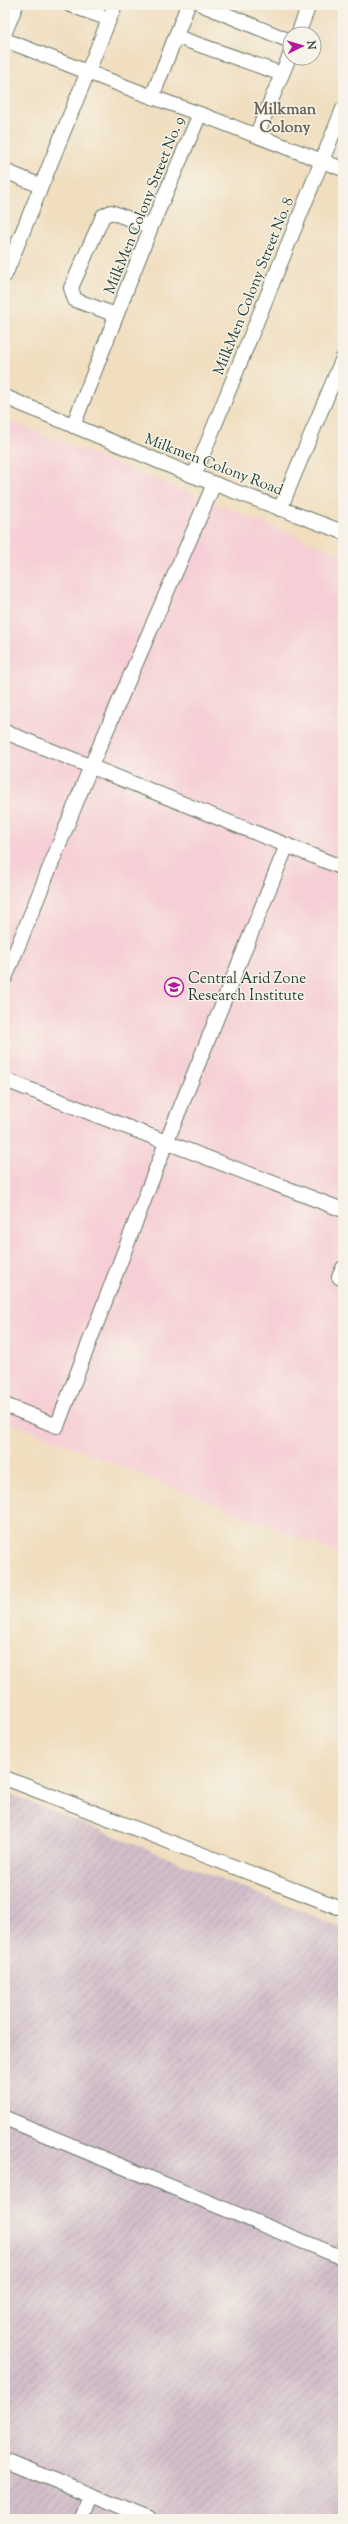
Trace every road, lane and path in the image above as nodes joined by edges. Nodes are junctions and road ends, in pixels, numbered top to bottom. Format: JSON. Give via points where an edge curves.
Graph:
{"nodes":[{"id":1,"x":16,"y":5,"type":"edge"},
{"id":2,"x":70,"y":5,"type":"edge"},
{"id":3,"x":115,"y":5,"type":"edge"},
{"id":4,"x":188,"y":5,"type":"edge"},
{"id":5,"x":203,"y":5,"type":"edge"},
{"id":6,"x":309,"y":5,"type":"edge"},
{"id":7,"x":109,"y":19,"type":"junction"},
{"id":8,"x":301,"y":26,"type":"edge"},
{"id":9,"x":5,"y":32,"type":"edge"},
{"id":10,"x":177,"y":37,"type":"junction"},
{"id":11,"x":282,"y":37,"type":"edge"},
{"id":12,"x":5,"y":40,"type":"edge"},
{"id":13,"x":285,"y":66,"type":"edge"},
{"id":14,"x":88,"y":74,"type":"junction"},
{"id":15,"x":282,"y":74,"type":"junction"},
{"id":16,"x":152,"y":97,"type":"junction"},
{"id":17,"x":343,"y":109,"type":"edge"},
{"id":18,"x":200,"y":114,"type":"junction"},
{"id":19,"x":257,"y":134,"type":"junction"},
{"id":20,"x":322,"y":161,"type":"junction"},
{"id":21,"x":343,"y":169,"type":"edge"},
{"id":22,"x":5,"y":171,"type":"edge"},
{"id":23,"x":42,"y":186,"type":"junction"},
{"id":24,"x":151,"y":227,"type":"junction"},
{"id":25,"x":5,"y":273,"type":"edge"},
{"id":26,"x":116,"y":316,"type":"junction"},
{"id":27,"x":343,"y":358,"type":"edge"},
{"id":28,"x":5,"y":397,"type":"edge"},
{"id":29,"x":74,"y":426,"type":"junction"},
{"id":30,"x":194,"y":476,"type":"junction"},
{"id":31,"x":214,"y":484,"type":"junction"},
{"id":32,"x":280,"y":508,"type":"junction"},
{"id":33,"x":343,"y":532,"type":"edge"},
{"id":34,"x":5,"y":732,"type":"edge"},
{"id":35,"x":91,"y":766,"type":"junction"},
{"id":36,"x":287,"y":845,"type":"junction"},
{"id":37,"x":343,"y":868,"type":"edge"},
{"id":38,"x":5,"y":978,"type":"edge"},
{"id":39,"x":5,"y":1080,"type":"edge"},
{"id":40,"x":166,"y":1143,"type":"junction"},
{"id":41,"x":343,"y":1210,"type":"edge"},
{"id":42,"x":343,"y":1268,"type":"edge"},
{"id":43,"x":343,"y":1279,"type":"edge"},
{"id":44,"x":5,"y":1405,"type":"edge"},
{"id":45,"x":5,"y":1778,"type":"edge"},
{"id":46,"x":343,"y":1909,"type":"edge"},
{"id":47,"x":5,"y":2118,"type":"edge"},
{"id":48,"x":343,"y":2258,"type":"edge"},
{"id":49,"x":5,"y":2460,"type":"edge"},
{"id":50,"x":90,"y":2495,"type":"junction"},
{"id":51,"x":81,"y":2519,"type":"edge"},
{"id":52,"x":149,"y":2519,"type":"edge"}],
"edges":[{"from":1,"to":9,"type":"street"},
{"from":2,"to":7,"type":"street"},
{"from":3,"to":7,"type":"street"},
{"from":4,"to":10,"type":"street"},
{"from":5,"to":11,"type":"street"},
{"from":6,"to":8,"type":"street"},
{"from":7,"to":14,"type":"street"},
{"from":10,"to":15,"type":"street"},
{"from":10,"to":16,"type":"street"},
{"from":12,"to":14,"type":"street","name":"MilkMen Colony Street No. 9"},
{"from":13,"to":15,"type":"street"},
{"from":14,"to":16,"type":"street","name":"MilkMen Colony Street No. 9"},
{"from":14,"to":23,"type":"street"},
{"from":15,"to":19,"type":"street"},
{"from":16,"to":18,"type":"street","name":"MilkMen Colony Street No. 9"},
{"from":17,"to":20,"type":"street","name":"MilkMen Colony Street No. 8"},
{"from":18,"to":19,"type":"street"},
{"from":18,"to":24,"type":"street","name":"MilkMen Colony Street No. 9"},
{"from":19,"to":20,"type":"street"},
{"from":20,"to":21,"type":"street"},
{"from":20,"to":30,"type":"street","name":"MilkMen Colony Street No. 8"},
{"from":22,"to":23,"type":"street"},
{"from":23,"to":25,"type":"street"},
{"from":24,"to":26,"type":"street","name":"MilkMen Colony Street No. 9"},
{"from":24,"to":26,"type":"street","via":[[112,212],[103,216],[71,288],[71,296],[75,300]]},
{"from":26,"to":29,"type":"street","name":"MilkMen Colony Street No. 9"},
{"from":27,"to":32,"type":"street"},
{"from":28,"to":29,"type":"street","name":"Milkmen Colony Road"},
{"from":29,"to":30,"type":"street","name":"Milkmen Colony Road"},
{"from":30,"to":31,"type":"street","name":"Milkmen Colony Road"},
{"from":31,"to":32,"type":"street","name":"Milkmen Colony Road"},
{"from":31,"to":35,"type":"street"},
{"from":32,"to":33,"type":"street","name":"Milkmen Colony Road"},
{"from":34,"to":35,"type":"street"},
{"from":35,"to":36,"type":"street"},
{"from":35,"to":38,"type":"street"},
{"from":36,"to":37,"type":"street"},
{"from":36,"to":40,"type":"street"},
{"from":39,"to":40,"type":"street"},
{"from":40,"to":41,"type":"street"},
{"from":40,"to":44,"type":"street","via":[[58,1426]]},
{"from":42,"to":43,"type":"street","via":[[339,1277]]},
{"from":45,"to":46,"type":"street"},
{"from":47,"to":48,"type":"street"},
{"from":49,"to":50,"type":"street"},
{"from":50,"to":51,"type":"street"},
{"from":50,"to":52,"type":"street"}]}
